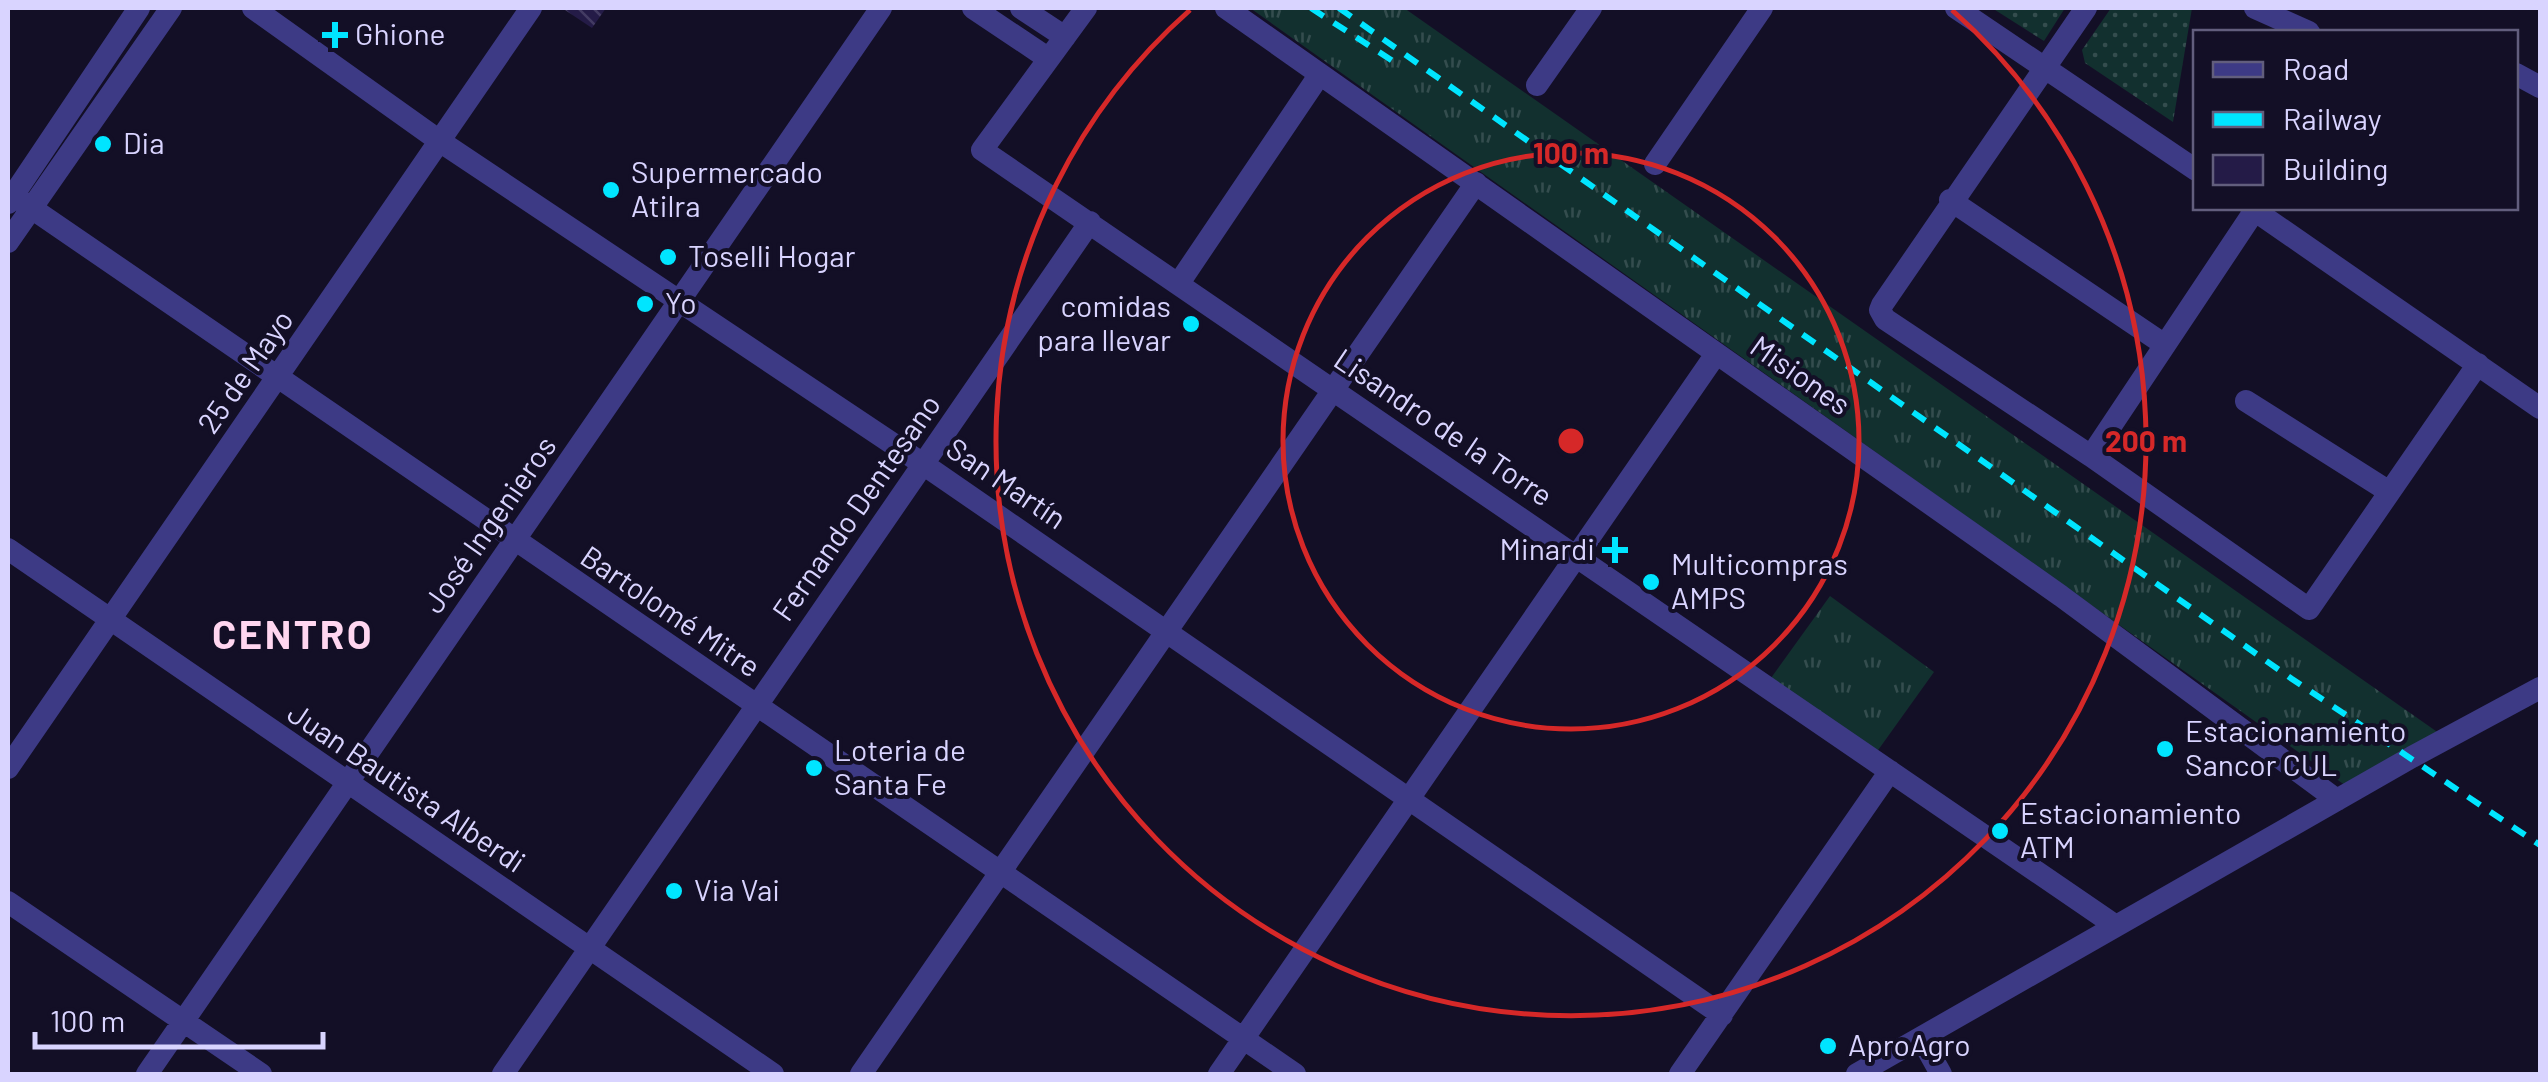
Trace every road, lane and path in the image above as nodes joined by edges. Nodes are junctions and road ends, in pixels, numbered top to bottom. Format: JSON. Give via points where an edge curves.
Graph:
{"nodes":[{"id":1,"x":139,"y":8,"type":"edge"},
{"id":2,"x":170,"y":8,"type":"edge"},
{"id":3,"x":253,"y":8,"type":"edge"},
{"id":4,"x":531,"y":8,"type":"edge"},
{"id":5,"x":881,"y":8,"type":"edge"},
{"id":6,"x":973,"y":8,"type":"edge"},
{"id":7,"x":1021,"y":8,"type":"edge"},
{"id":8,"x":1086,"y":8,"type":"edge"},
{"id":9,"x":1226,"y":8,"type":"edge"},
{"id":10,"x":1590,"y":8,"type":"edge"},
{"id":11,"x":1762,"y":8,"type":"edge"},
{"id":12,"x":1956,"y":8,"type":"edge"},
{"id":13,"x":2086,"y":8,"type":"edge"},
{"id":14,"x":2255,"y":8,"type":"edge"},
{"id":15,"x":1050,"y":15,"type":"edge"},
{"id":16,"x":2304,"y":30,"type":"edge"},
{"id":17,"x":1064,"y":36,"type":"junction"},
{"id":18,"x":1037,"y":51,"type":"junction"},
{"id":19,"x":2044,"y":67,"type":"junction"},
{"id":20,"x":1320,"y":74,"type":"junction"},
{"id":21,"x":2518,"y":75,"type":"edge"},
{"id":22,"x":1537,"y":84,"type":"dead end"},
{"id":23,"x":2540,"y":87,"type":"edge"},
{"id":24,"x":441,"y":142,"type":"junction"},
{"id":25,"x":1655,"y":164,"type":"dead end"},
{"id":26,"x":2193,"y":168,"type":"edge"},
{"id":27,"x":1476,"y":183,"type":"junction"},
{"id":28,"x":15,"y":200,"type":"edge"},
{"id":29,"x":1950,"y":200,"type":"junction"},
{"id":30,"x":2252,"y":210,"type":"edge"},
{"id":31,"x":2254,"y":210,"type":"edge"},
{"id":32,"x":1090,"y":222,"type":"junction"},
{"id":33,"x":8,"y":242,"type":"edge"},
{"id":34,"x":1179,"y":283,"type":"junction"},
{"id":35,"x":680,"y":303,"type":"junction"},
{"id":36,"x":2165,"y":345,"type":"junction"},
{"id":37,"x":1716,"y":354,"type":"junction"},
{"id":38,"x":2478,"y":364,"type":"junction"},
{"id":39,"x":278,"y":379,"type":"junction"},
{"id":40,"x":1334,"y":390,"type":"junction"},
{"id":41,"x":2246,"y":401,"type":"dead end"},
{"id":42,"x":2540,"y":408,"type":"edge"},
{"id":43,"x":2092,"y":456,"type":"junction"},
{"id":44,"x":923,"y":464,"type":"junction"},
{"id":45,"x":2388,"y":492,"type":"junction"},
{"id":46,"x":515,"y":542,"type":"junction"},
{"id":47,"x":8,"y":549,"type":"edge"},
{"id":48,"x":1575,"y":555,"type":"junction"},
{"id":49,"x":110,"y":620,"type":"junction"},
{"id":50,"x":1170,"y":633,"type":"junction"},
{"id":51,"x":2540,"y":688,"type":"edge"},
{"id":52,"x":756,"y":708,"type":"junction"},
{"id":53,"x":8,"y":768,"type":"edge"},
{"id":54,"x":1890,"y":771,"type":"junction"},
{"id":55,"x":347,"y":785,"type":"junction"},
{"id":56,"x":1409,"y":798,"type":"junction"},
{"id":57,"x":2337,"y":800,"type":"junction"},
{"id":58,"x":1000,"y":876,"type":"junction"},
{"id":59,"x":8,"y":902,"type":"edge"},
{"id":60,"x":2116,"y":926,"type":"junction"},
{"id":61,"x":590,"y":949,"type":"junction"},
{"id":62,"x":1722,"y":1015,"type":"junction"},
{"id":63,"x":184,"y":1021,"type":"junction"},
{"id":64,"x":1921,"y":1038,"type":"junction"},
{"id":65,"x":1244,"y":1039,"type":"junction"},
{"id":66,"x":147,"y":1074,"type":"edge"},
{"id":67,"x":261,"y":1074,"type":"edge"},
{"id":68,"x":504,"y":1074,"type":"edge"},
{"id":69,"x":773,"y":1074,"type":"edge"},
{"id":70,"x":861,"y":1074,"type":"edge"},
{"id":71,"x":1219,"y":1074,"type":"edge"},
{"id":72,"x":1295,"y":1074,"type":"edge"},
{"id":73,"x":1680,"y":1074,"type":"edge"},
{"id":74,"x":1856,"y":1074,"type":"edge"},
{"id":75,"x":1942,"y":1074,"type":"edge"}],
"edges":[{"from":1,"to":28,"type":"street"},
{"from":2,"to":28,"type":"street"},
{"from":3,"to":24,"type":"street","name":"San Martín"},
{"from":4,"to":24,"type":"street","name":"25 de Mayo"},
{"from":5,"to":35,"type":"street","name":"José Ingenieros"},
{"from":6,"to":18,"type":"street"},
{"from":7,"to":15,"type":"street"},
{"from":8,"to":17,"type":"street"},
{"from":9,"to":20,"type":"street","name":"Misiones"},
{"from":10,"to":22,"type":"street"},
{"from":11,"to":25,"type":"street"},
{"from":12,"to":19,"type":"street"},
{"from":13,"to":19,"type":"street"},
{"from":14,"to":16,"type":"street"},
{"from":15,"to":17,"type":"street"},
{"from":15,"to":18,"type":"street"},
{"from":17,"to":18,"type":"street"},
{"from":18,"to":32,"type":"street","name":"Lisandro de la Torre","via":[[982,150]]},
{"from":19,"to":26,"type":"street"},
{"from":19,"to":29,"type":"street"},
{"from":20,"to":27,"type":"street","name":"Misiones"},
{"from":20,"to":34,"type":"street"},
{"from":21,"to":23,"type":"street"},
{"from":24,"to":35,"type":"street","name":"San Martín"},
{"from":24,"to":39,"type":"street","name":"25 de Mayo"},
{"from":27,"to":37,"type":"street","name":"Misiones"},
{"from":27,"to":40,"type":"street"},
{"from":28,"to":33,"type":"street"},
{"from":28,"to":39,"type":"street","name":"Bartolomé Mitre"},
{"from":29,"to":36,"type":"street"},
{"from":29,"to":43,"type":"street","via":[[1880,310],[1894,326]]},
{"from":30,"to":36,"type":"street"},
{"from":31,"to":38,"type":"street"},
{"from":32,"to":34,"type":"street","name":"Lisandro de la Torre"},
{"from":32,"to":44,"type":"street","name":"Fernando Dentesano"},
{"from":34,"to":40,"type":"street","name":"Lisandro de la Torre"},
{"from":35,"to":44,"type":"street","name":"San Martín"},
{"from":35,"to":46,"type":"street","name":"José Ingenieros"},
{"from":36,"to":43,"type":"street"},
{"from":37,"to":48,"type":"street"},
{"from":37,"to":57,"type":"street","name":"Misiones","via":[[2062,596]]},
{"from":38,"to":42,"type":"street"},
{"from":38,"to":45,"type":"street"},
{"from":39,"to":46,"type":"street","name":"Bartolomé Mitre"},
{"from":39,"to":49,"type":"street","name":"25 de Mayo"},
{"from":40,"to":48,"type":"street","name":"Lisandro de la Torre"},
{"from":40,"to":50,"type":"street"},
{"from":41,"to":45,"type":"street"},
{"from":43,"to":45,"type":"street","via":[[2309,609]]},
{"from":44,"to":50,"type":"street","name":"San Martín"},
{"from":44,"to":52,"type":"street","name":"Fernando Dentesano"},
{"from":46,"to":52,"type":"street","name":"Bartolomé Mitre"},
{"from":46,"to":55,"type":"street","name":"José Ingenieros"},
{"from":47,"to":49,"type":"street","name":"Juan Bautista Alberdi"},
{"from":48,"to":54,"type":"street","name":"Lisandro de la Torre"},
{"from":48,"to":56,"type":"street"},
{"from":49,"to":53,"type":"street","name":"25 de Mayo"},
{"from":49,"to":55,"type":"street","name":"Juan Bautista Alberdi"},
{"from":50,"to":56,"type":"street","name":"San Martín"},
{"from":50,"to":58,"type":"street"},
{"from":51,"to":57,"type":"street"},
{"from":52,"to":58,"type":"street","name":"Bartolomé Mitre"},
{"from":52,"to":61,"type":"street","name":"Fernando Dentesano"},
{"from":54,"to":60,"type":"street","name":"Lisandro de la Torre"},
{"from":54,"to":62,"type":"street"},
{"from":55,"to":61,"type":"street","name":"Juan Bautista Alberdi"},
{"from":55,"to":63,"type":"street","name":"José Ingenieros"},
{"from":56,"to":62,"type":"street","name":"San Martín"},
{"from":56,"to":65,"type":"street"},
{"from":57,"to":60,"type":"street"},
{"from":58,"to":65,"type":"street","name":"Bartolomé Mitre"},
{"from":58,"to":70,"type":"street"},
{"from":59,"to":63,"type":"street"},
{"from":60,"to":64,"type":"street"},
{"from":61,"to":68,"type":"street","name":"Fernando Dentesano"},
{"from":61,"to":69,"type":"street","name":"Juan Bautista Alberdi"},
{"from":62,"to":73,"type":"street"},
{"from":63,"to":66,"type":"street","name":"José Ingenieros"},
{"from":63,"to":67,"type":"street"},
{"from":64,"to":74,"type":"street"},
{"from":64,"to":75,"type":"street"},
{"from":65,"to":71,"type":"street"},
{"from":65,"to":72,"type":"street","name":"Bartolomé Mitre"}]}
